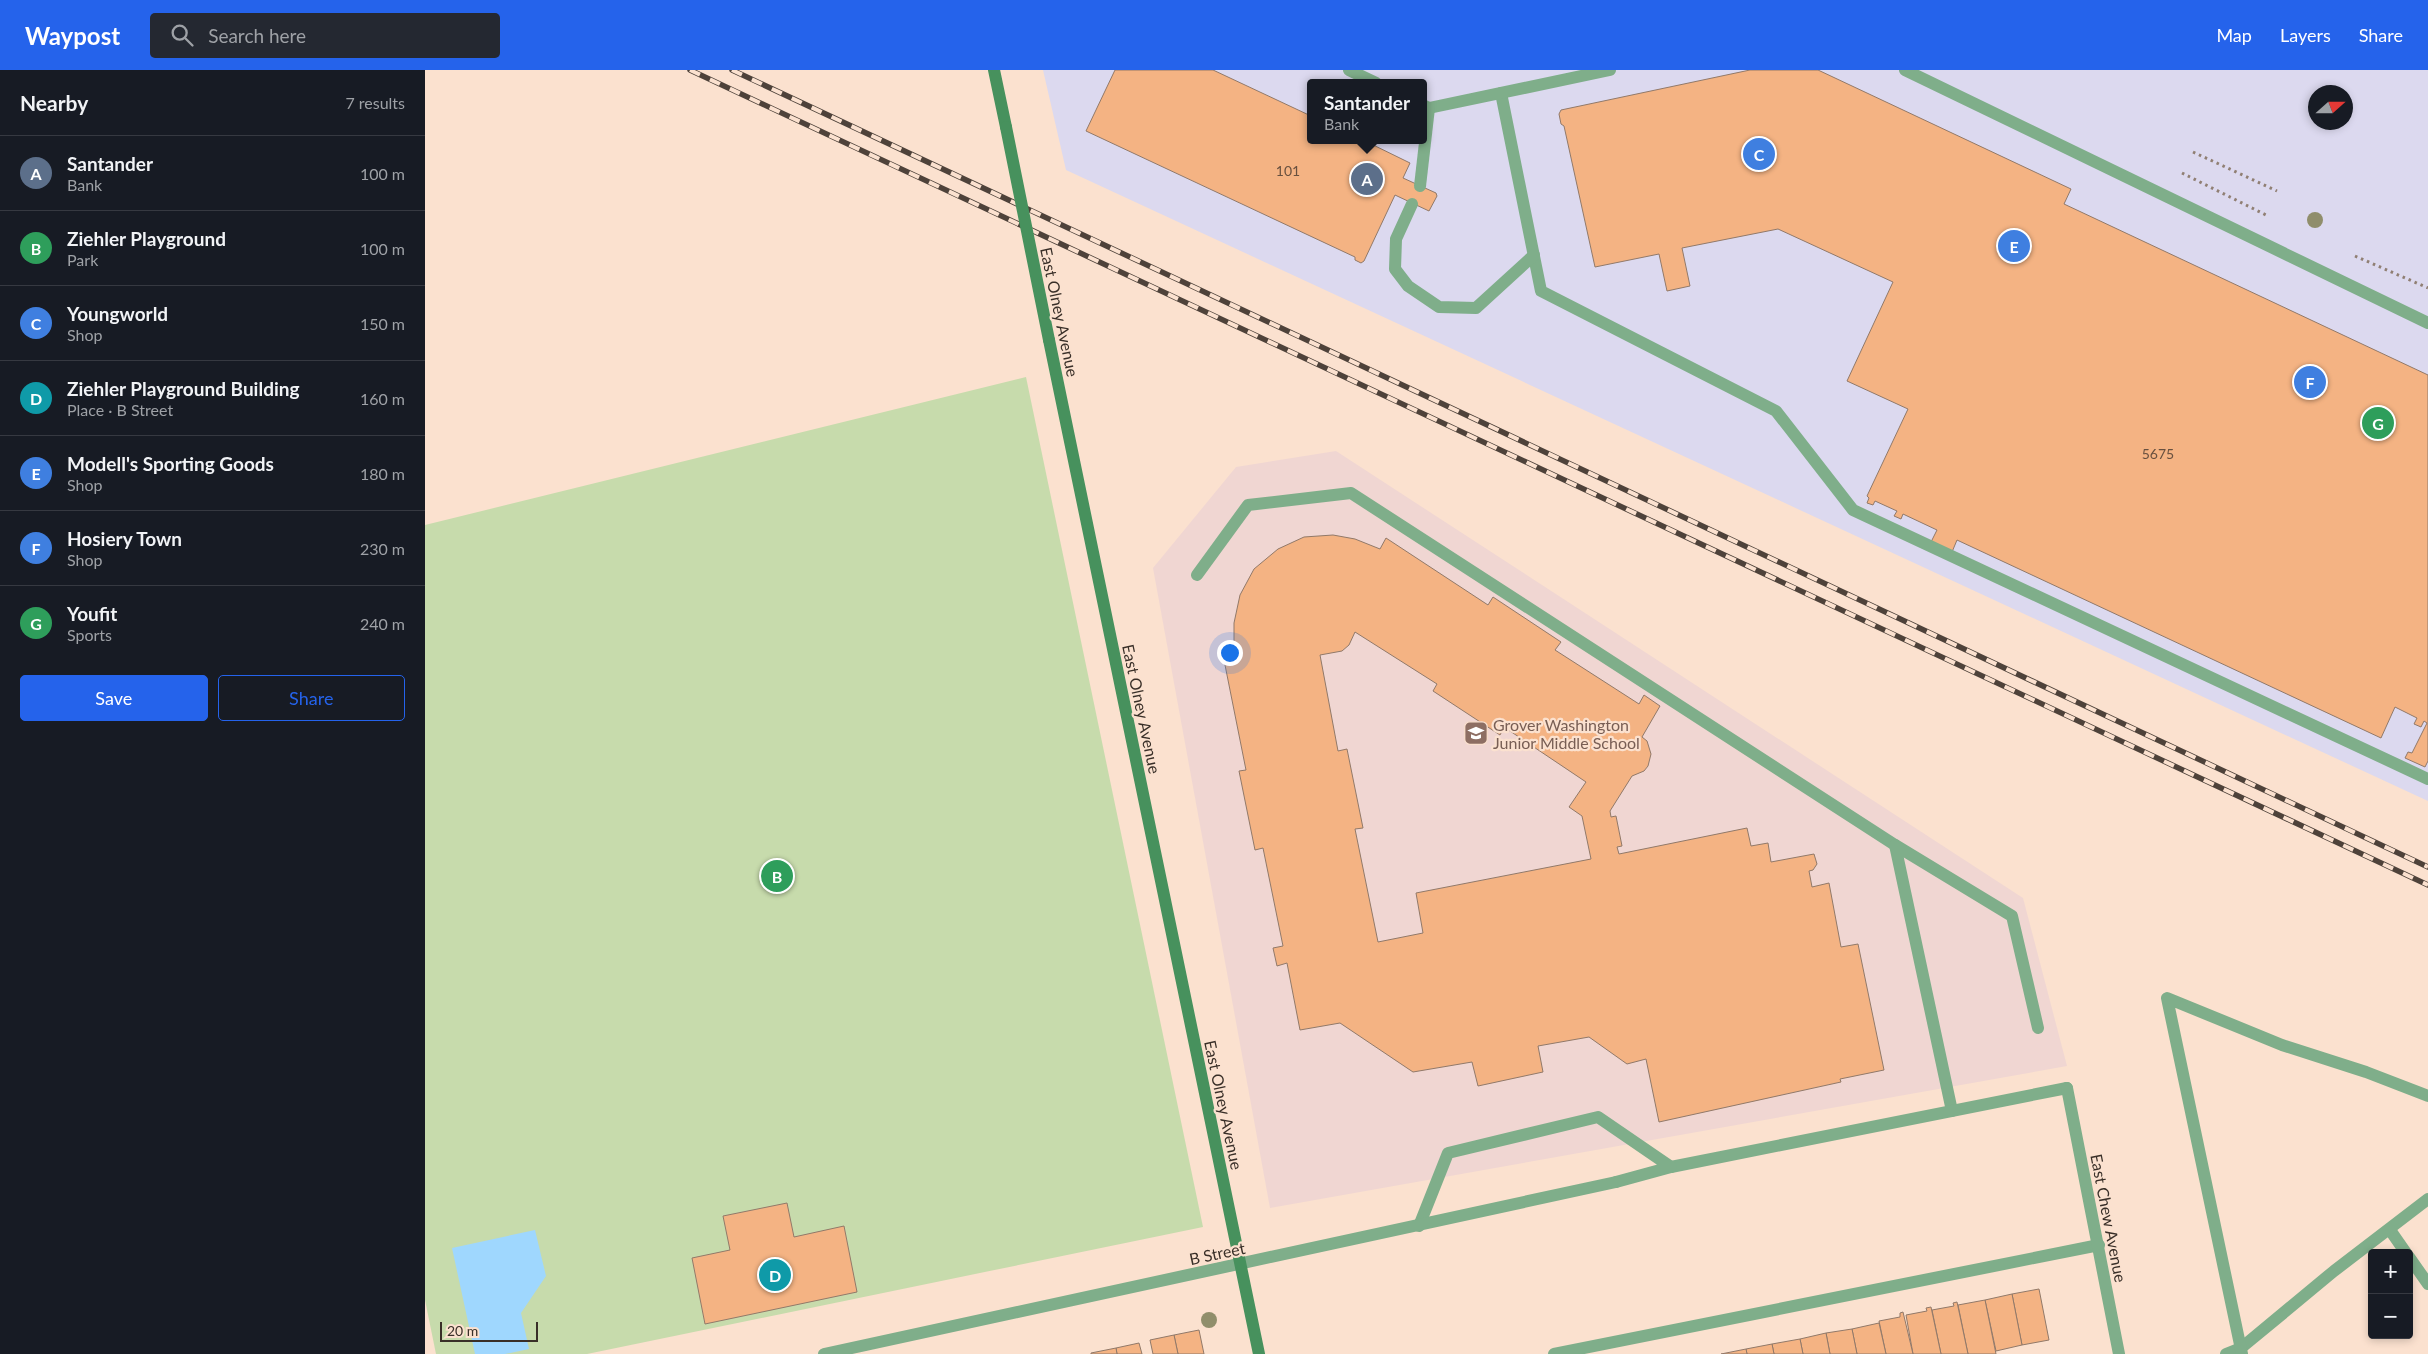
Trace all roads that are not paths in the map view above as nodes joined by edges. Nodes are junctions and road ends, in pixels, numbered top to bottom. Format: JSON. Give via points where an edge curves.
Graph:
{"nodes":[{"id":1,"x":994,"y":70,"type":"edge"},
{"id":2,"x":1349,"y":70,"type":"edge"},
{"id":3,"x":1610,"y":70,"type":"edge"},
{"id":4,"x":1905,"y":70,"type":"edge"},
{"id":5,"x":1557,"y":75,"type":"edge"},
{"id":6,"x":1368,"y":79,"type":"edge"},
{"id":7,"x":1501,"y":93,"type":"junction"},
{"id":8,"x":1427,"y":106,"type":"edge"},
{"id":9,"x":1423,"y":144,"type":"edge"},
{"id":10,"x":1420,"y":186,"type":"dead end"},
{"id":11,"x":1412,"y":204,"type":"dead end"},
{"id":12,"x":1534,"y":255,"type":"junction"},
{"id":13,"x":2428,"y":323,"type":"edge"},
{"id":14,"x":1197,"y":576,"type":"dead end"},
{"id":15,"x":2428,"y":778,"type":"edge"},
{"id":16,"x":1895,"y":845,"type":"junction"},
{"id":17,"x":2038,"y":1028,"type":"dead end"},
{"id":18,"x":2067,"y":1088,"type":"joint"},
{"id":19,"x":2428,"y":1096,"type":"edge"},
{"id":20,"x":1952,"y":1111,"type":"junction"},
{"id":21,"x":1671,"y":1167,"type":"junction"},
{"id":22,"x":2428,"y":1199,"type":"edge"},
{"id":23,"x":1419,"y":1226,"type":"junction"},
{"id":24,"x":2390,"y":1230,"type":"junction"},
{"id":25,"x":2099,"y":1245,"type":"junction"},
{"id":26,"x":2403,"y":1249,"type":"edge"},
{"id":27,"x":2413,"y":1263,"type":"edge"},
{"id":28,"x":1240,"y":1265,"type":"junction"},
{"id":29,"x":2428,"y":1284,"type":"edge"},
{"id":30,"x":2241,"y":1351,"type":"edge"},
{"id":31,"x":842,"y":1352,"type":"edge"},
{"id":32,"x":824,"y":1354,"type":"edge"},
{"id":33,"x":1259,"y":1354,"type":"edge"},
{"id":34,"x":1554,"y":1354,"type":"edge"},
{"id":35,"x":2119,"y":1354,"type":"edge"},
{"id":36,"x":2225,"y":1354,"type":"edge"}],
"edges":[{"from":1,"to":28,"type":"street","name":"East Olney Avenue","bridge":true},
{"from":2,"to":6,"type":"street"},
{"from":3,"to":5,"type":"street"},
{"from":4,"to":13,"type":"street"},
{"from":5,"to":7,"type":"street"},
{"from":7,"to":8,"type":"street"},
{"from":7,"to":12,"type":"street"},
{"from":9,"to":10,"type":"street"},
{"from":11,"to":12,"type":"street","via":[[1396,239],[1395,269],[1408,286],[1439,307],[1477,308]]},
{"from":12,"to":15,"type":"street","via":[[1541,291],[1776,410],[1853,510]]},
{"from":14,"to":16,"type":"street","via":[[1248,506],[1351,493]]},
{"from":16,"to":17,"type":"street","via":[[2012,916]]},
{"from":16,"to":20,"type":"street"},
{"from":18,"to":20,"type":"street","name":"B Street"},
{"from":18,"to":25,"type":"street","name":"East Chew Avenue"},
{"from":19,"to":30,"type":"street","via":[[2282,1045],[2167,998]]},
{"from":20,"to":21,"type":"street","name":"B Street"},
{"from":21,"to":23,"type":"street","name":"B Street"},
{"from":21,"to":23,"type":"street","via":[[1598,1117],[1449,1153]]},
{"from":22,"to":24,"type":"street"},
{"from":23,"to":28,"type":"street","name":"B Street"},
{"from":24,"to":26,"type":"street"},
{"from":24,"to":30,"type":"street","via":[[2334,1271]]},
{"from":25,"to":34,"type":"street"},
{"from":25,"to":35,"type":"street","name":"East Chew Avenue"},
{"from":27,"to":29,"type":"street"},
{"from":28,"to":31,"type":"street","name":"B Street"},
{"from":28,"to":33,"type":"street","name":"East Olney Avenue"},
{"from":30,"to":36,"type":"street"},
{"from":31,"to":32,"type":"street","name":"B Street"}]}
